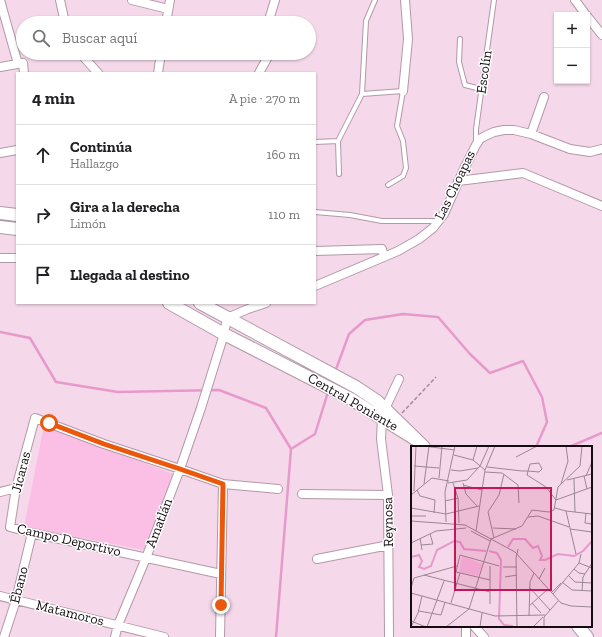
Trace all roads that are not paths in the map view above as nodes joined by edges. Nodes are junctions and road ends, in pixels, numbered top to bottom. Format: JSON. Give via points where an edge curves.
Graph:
{"nodes":[{"id":1,"x":0,"y":0,"type":"edge"},
{"id":2,"x":60,"y":0,"type":"edge"},
{"id":3,"x":132,"y":0,"type":"edge"},
{"id":4,"x":170,"y":0,"type":"edge"},
{"id":5,"x":275,"y":0,"type":"edge"},
{"id":6,"x":375,"y":0,"type":"edge"},
{"id":7,"x":405,"y":0,"type":"edge"},
{"id":8,"x":494,"y":0,"type":"edge"},
{"id":9,"x":575,"y":0,"type":"edge"},
{"id":10,"x":168,"y":9,"type":"junction"},
{"id":11,"x":585,"y":12,"type":"edge"},
{"id":12,"x":63,"y":16,"type":"edge"},
{"id":13,"x":167,"y":16,"type":"edge"},
{"id":14,"x":270,"y":16,"type":"edge"},
{"id":15,"x":590,"y":19,"type":"edge"},
{"id":16,"x":602,"y":36,"type":"edge"},
{"id":17,"x":460,"y":39,"type":"dead end"},
{"id":18,"x":16,"y":48,"type":"edge"},
{"id":19,"x":20,"y":60,"type":"edge"},
{"id":20,"x":86,"y":60,"type":"edge"},
{"id":21,"x":160,"y":60,"type":"edge"},
{"id":22,"x":266,"y":60,"type":"edge"},
{"id":23,"x":21,"y":63,"type":"junction"},
{"id":24,"x":0,"y":67,"type":"edge"},
{"id":25,"x":24,"y":72,"type":"edge"},
{"id":26,"x":97,"y":72,"type":"edge"},
{"id":27,"x":158,"y":72,"type":"edge"},
{"id":28,"x":260,"y":72,"type":"edge"},
{"id":29,"x":481,"y":89,"type":"junction"},
{"id":30,"x":403,"y":91,"type":"junction"},
{"id":31,"x":362,"y":94,"type":"junction"},
{"id":32,"x":544,"y":97,"type":"dead end"},
{"id":33,"x":531,"y":134,"type":"junction"},
{"id":34,"x":338,"y":141,"type":"junction"},
{"id":35,"x":316,"y":142,"type":"edge"},
{"id":36,"x":476,"y":145,"type":"junction"},
{"id":37,"x":602,"y":149,"type":"edge"},
{"id":38,"x":16,"y":150,"type":"edge"},
{"id":39,"x":0,"y":153,"type":"edge"},
{"id":40,"x":339,"y":174,"type":"dead end"},
{"id":41,"x":458,"y":182,"type":"junction"},
{"id":42,"x":388,"y":185,"type":"dead end"},
{"id":43,"x":602,"y":206,"type":"edge"},
{"id":44,"x":316,"y":212,"type":"edge"},
{"id":45,"x":0,"y":213,"type":"edge"},
{"id":46,"x":16,"y":215,"type":"edge"},
{"id":47,"x":439,"y":221,"type":"junction"},
{"id":48,"x":0,"y":227,"type":"edge"},
{"id":49,"x":16,"y":229,"type":"edge"},
{"id":50,"x":316,"y":251,"type":"edge"},
{"id":51,"x":384,"y":257,"type":"junction"},
{"id":52,"x":0,"y":258,"type":"edge"},
{"id":53,"x":16,"y":258,"type":"edge"},
{"id":54,"x":316,"y":286,"type":"edge"},
{"id":55,"x":171,"y":304,"type":"edge"},
{"id":56,"x":202,"y":304,"type":"edge"},
{"id":57,"x":260,"y":304,"type":"edge"},
{"id":58,"x":247,"y":306,"type":"edge"},
{"id":59,"x":227,"y":318,"type":"junction"},
{"id":60,"x":224,"y":334,"type":"junction"},
{"id":61,"x":399,"y":379,"type":"dead end"},
{"id":62,"x":383,"y":413,"type":"junction"},
{"id":63,"x":420,"y":443,"type":"edge"},
{"id":64,"x":180,"y":469,"type":"junction"},
{"id":65,"x":223,"y":484,"type":"junction"},
{"id":66,"x":16,"y":488,"type":"junction"},
{"id":67,"x":278,"y":489,"type":"dead end"},
{"id":68,"x":0,"y":492,"type":"edge"},
{"id":69,"x":302,"y":494,"type":"dead end"},
{"id":70,"x":388,"y":494,"type":"junction"},
{"id":71,"x":10,"y":527,"type":"joint"},
{"id":72,"x":32,"y":533,"type":"junction"},
{"id":73,"x":389,"y":545,"type":"junction"},
{"id":74,"x":146,"y":558,"type":"junction"},
{"id":75,"x":317,"y":559,"type":"dead end"},
{"id":76,"x":221,"y":574,"type":"junction"},
{"id":77,"x":0,"y":596,"type":"edge"},
{"id":78,"x":16,"y":600,"type":"junction"},
{"id":79,"x":118,"y":625,"type":"junction"},
{"id":80,"x":475,"y":627,"type":"edge"},
{"id":81,"x":4,"y":637,"type":"edge"},
{"id":82,"x":115,"y":637,"type":"edge"},
{"id":83,"x":164,"y":637,"type":"edge"},
{"id":84,"x":220,"y":637,"type":"edge"},
{"id":85,"x":389,"y":637,"type":"edge"},
{"id":86,"x":484,"y":637,"type":"edge"}],
"edges":[{"from":1,"to":18,"type":"street"},
{"from":2,"to":12,"type":"street"},
{"from":3,"to":10,"type":"street"},
{"from":4,"to":10,"type":"street"},
{"from":5,"to":14,"type":"street"},
{"from":6,"to":31,"type":"lane","via":[[366,21]]},
{"from":7,"to":30,"type":"street","via":[[408,40]]},
{"from":8,"to":29,"type":"lane","name":"Escolín"},
{"from":9,"to":11,"type":"street"},
{"from":10,"to":13,"type":"street"},
{"from":15,"to":16,"type":"street"},
{"from":17,"to":29,"type":"lane","via":[[459,62],[465,85]]},
{"from":19,"to":23,"type":"street"},
{"from":20,"to":26,"type":"street"},
{"from":21,"to":27,"type":"street"},
{"from":22,"to":28,"type":"street"},
{"from":23,"to":24,"type":"street"},
{"from":23,"to":25,"type":"street"},
{"from":29,"to":36,"type":"lane","name":"Escolín"},
{"from":30,"to":31,"type":"lane"},
{"from":30,"to":42,"type":"lane","via":[[397,126],[403,142],[406,168],[403,176]]},
{"from":31,"to":34,"type":"lane"},
{"from":32,"to":33,"type":"street"},
{"from":33,"to":36,"type":"street","name":"Las Choapas","via":[[514,130],[494,132],[480,139]]},
{"from":33,"to":37,"type":"street","name":"Las Choapas","via":[[570,149],[590,152]]},
{"from":34,"to":35,"type":"lane"},
{"from":34,"to":40,"type":"lane"},
{"from":36,"to":41,"type":"street","name":"Las Choapas"},
{"from":38,"to":39,"type":"street"},
{"from":41,"to":43,"type":"street","via":[[523,173]]},
{"from":41,"to":47,"type":"street","name":"Las Choapas"},
{"from":44,"to":47,"type":"lane","via":[[382,221]]},
{"from":45,"to":46,"type":"main road"},
{"from":47,"to":51,"type":"street","name":"Las Choapas","via":[[420,239]]},
{"from":48,"to":49,"type":"main road"},
{"from":50,"to":51,"type":"street","via":[[382,249]]},
{"from":51,"to":54,"type":"street","name":"Las Choapas"},
{"from":52,"to":53,"type":"street"},
{"from":55,"to":60,"type":"main road","name":"Central Poniente"},
{"from":56,"to":59,"type":"main road","name":"Central Poniente"},
{"from":57,"to":58,"type":"street"},
{"from":58,"to":59,"type":"street"},
{"from":59,"to":60,"type":"street"},
{"from":59,"to":62,"type":"main road","name":"Central Poniente","via":[[356,387],[377,401]]},
{"from":60,"to":62,"type":"main road","name":"Central Poniente"},
{"from":60,"to":64,"type":"street","name":"Amatlán"},
{"from":61,"to":62,"type":"street"},
{"from":62,"to":63,"type":"main road","name":"Central Poniente"},
{"from":62,"to":63,"type":"main road","name":"Central Poniente","via":[[395,420]]},
{"from":62,"to":70,"type":"street","name":"Reynosa","via":[[381,440]]},
{"from":64,"to":65,"type":"street"},
{"from":64,"to":66,"type":"street","name":"Jicaras","via":[[35,418]]},
{"from":64,"to":74,"type":"street","name":"Amatlán"},
{"from":65,"to":67,"type":"street"},
{"from":65,"to":76,"type":"street"},
{"from":66,"to":68,"type":"street"},
{"from":66,"to":71,"type":"street","name":"Jicaras"},
{"from":69,"to":70,"type":"street"},
{"from":70,"to":73,"type":"street","name":"Reynosa"},
{"from":71,"to":72,"type":"street","name":"Campo Deportivo"},
{"from":72,"to":74,"type":"street","name":"Campo Deportivo"},
{"from":72,"to":78,"type":"street","name":"Ébano"},
{"from":73,"to":75,"type":"street"},
{"from":73,"to":85,"type":"street","name":"Reynosa"},
{"from":74,"to":76,"type":"street","name":"Campo Deportivo"},
{"from":74,"to":79,"type":"street","name":"Amatlán"},
{"from":76,"to":84,"type":"street"},
{"from":77,"to":78,"type":"street","name":"Matamoros"},
{"from":78,"to":79,"type":"street","name":"Matamoros"},
{"from":78,"to":81,"type":"street","name":"Ébano"},
{"from":79,"to":82,"type":"street","name":"Amatlán"},
{"from":79,"to":83,"type":"street","name":"Matamoros"},
{"from":80,"to":86,"type":"street"}]}
